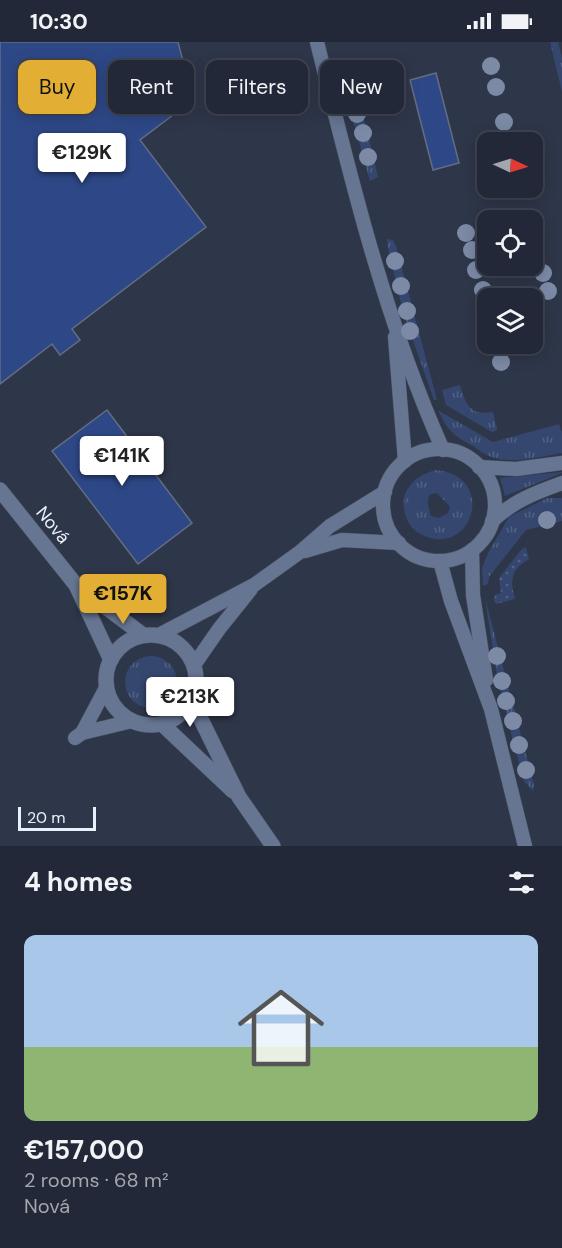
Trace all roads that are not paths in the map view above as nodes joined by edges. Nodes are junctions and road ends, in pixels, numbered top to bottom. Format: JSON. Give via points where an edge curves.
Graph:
{"nodes":[{"id":1,"x":317,"y":42,"type":"edge"},
{"id":2,"x":393,"y":317,"type":"junction"},
{"id":3,"x":443,"y":450,"type":"junction"},
{"id":4,"x":405,"y":461,"type":"junction"},
{"id":5,"x":562,"y":463,"type":"edge"},
{"id":6,"x":479,"y":466,"type":"junction"},
{"id":7,"x":562,"y":483,"type":"edge"},
{"id":8,"x":0,"y":490,"type":"edge"},
{"id":9,"x":385,"y":492,"type":"junction"},
{"id":10,"x":492,"y":521,"type":"junction"},
{"id":11,"x":399,"y":543,"type":"junction"},
{"id":12,"x":472,"y":550,"type":"junction"},
{"id":13,"x":300,"y":552,"type":"junction"},
{"id":14,"x":440,"y":561,"type":"junction"},
{"id":15,"x":76,"y":585,"type":"junction"},
{"id":16,"x":254,"y":585,"type":"junction"},
{"id":17,"x":159,"y":634,"type":"junction"},
{"id":18,"x":143,"y":635,"type":"junction"},
{"id":19,"x":111,"y":660,"type":"junction"},
{"id":20,"x":194,"y":665,"type":"junction"},
{"id":21,"x":107,"y":686,"type":"junction"},
{"id":22,"x":192,"y":701,"type":"junction"},
{"id":23,"x":491,"y":709,"type":"junction"},
{"id":24,"x":132,"y":721,"type":"junction"},
{"id":25,"x":162,"y":724,"type":"junction"},
{"id":26,"x":239,"y":797,"type":"junction"},
{"id":27,"x":273,"y":846,"type":"edge"},
{"id":28,"x":525,"y":846,"type":"edge"}],
"edges":[{"from":1,"to":2,"type":"lane"},
{"from":2,"to":3,"type":"lane"},
{"from":2,"to":4,"type":"lane"},
{"from":3,"to":4,"type":"lane","via":[[420,453]]},
{"from":3,"to":6,"type":"lane"},
{"from":4,"to":9,"type":"lane","via":[[392,475]]},
{"from":5,"to":6,"type":"lane","via":[[516,468]]},
{"from":6,"to":10,"type":"lane","via":[[492,486]]},
{"from":7,"to":10,"type":"lane","via":[[520,499]]},
{"from":8,"to":15,"type":"street","name":"Nová"},
{"from":9,"to":11,"type":"lane","via":[[385,519]]},
{"from":9,"to":13,"type":"lane","via":[[330,526]]},
{"from":10,"to":12,"type":"lane"},
{"from":11,"to":13,"type":"lane","via":[[342,540]]},
{"from":11,"to":14,"type":"lane","via":[[417,556]]},
{"from":12,"to":14,"type":"lane"},
{"from":12,"to":23,"type":"lane","via":[[473,595]]},
{"from":13,"to":16,"type":"lane"},
{"from":14,"to":23,"type":"lane"},
{"from":15,"to":18,"type":"street","name":"Nová"},
{"from":15,"to":19,"type":"street","name":"Nová"},
{"from":16,"to":17,"type":"lane"},
{"from":16,"to":20,"type":"lane"},
{"from":17,"to":18,"type":"street"},
{"from":17,"to":20,"type":"street","via":[[181,644]]},
{"from":18,"to":19,"type":"street","via":[[124,643]]},
{"from":19,"to":21,"type":"street"},
{"from":20,"to":22,"type":"street","via":[[197,676]]},
{"from":21,"to":24,"type":"street","via":[[115,707]]},
{"from":21,"to":24,"type":"lane","via":[[78,736]]},
{"from":22,"to":25,"type":"street","via":[[180,716]]},
{"from":22,"to":26,"type":"street"},
{"from":23,"to":28,"type":"lane"},
{"from":24,"to":25,"type":"street"},
{"from":25,"to":26,"type":"street"},
{"from":26,"to":27,"type":"street"}]}
